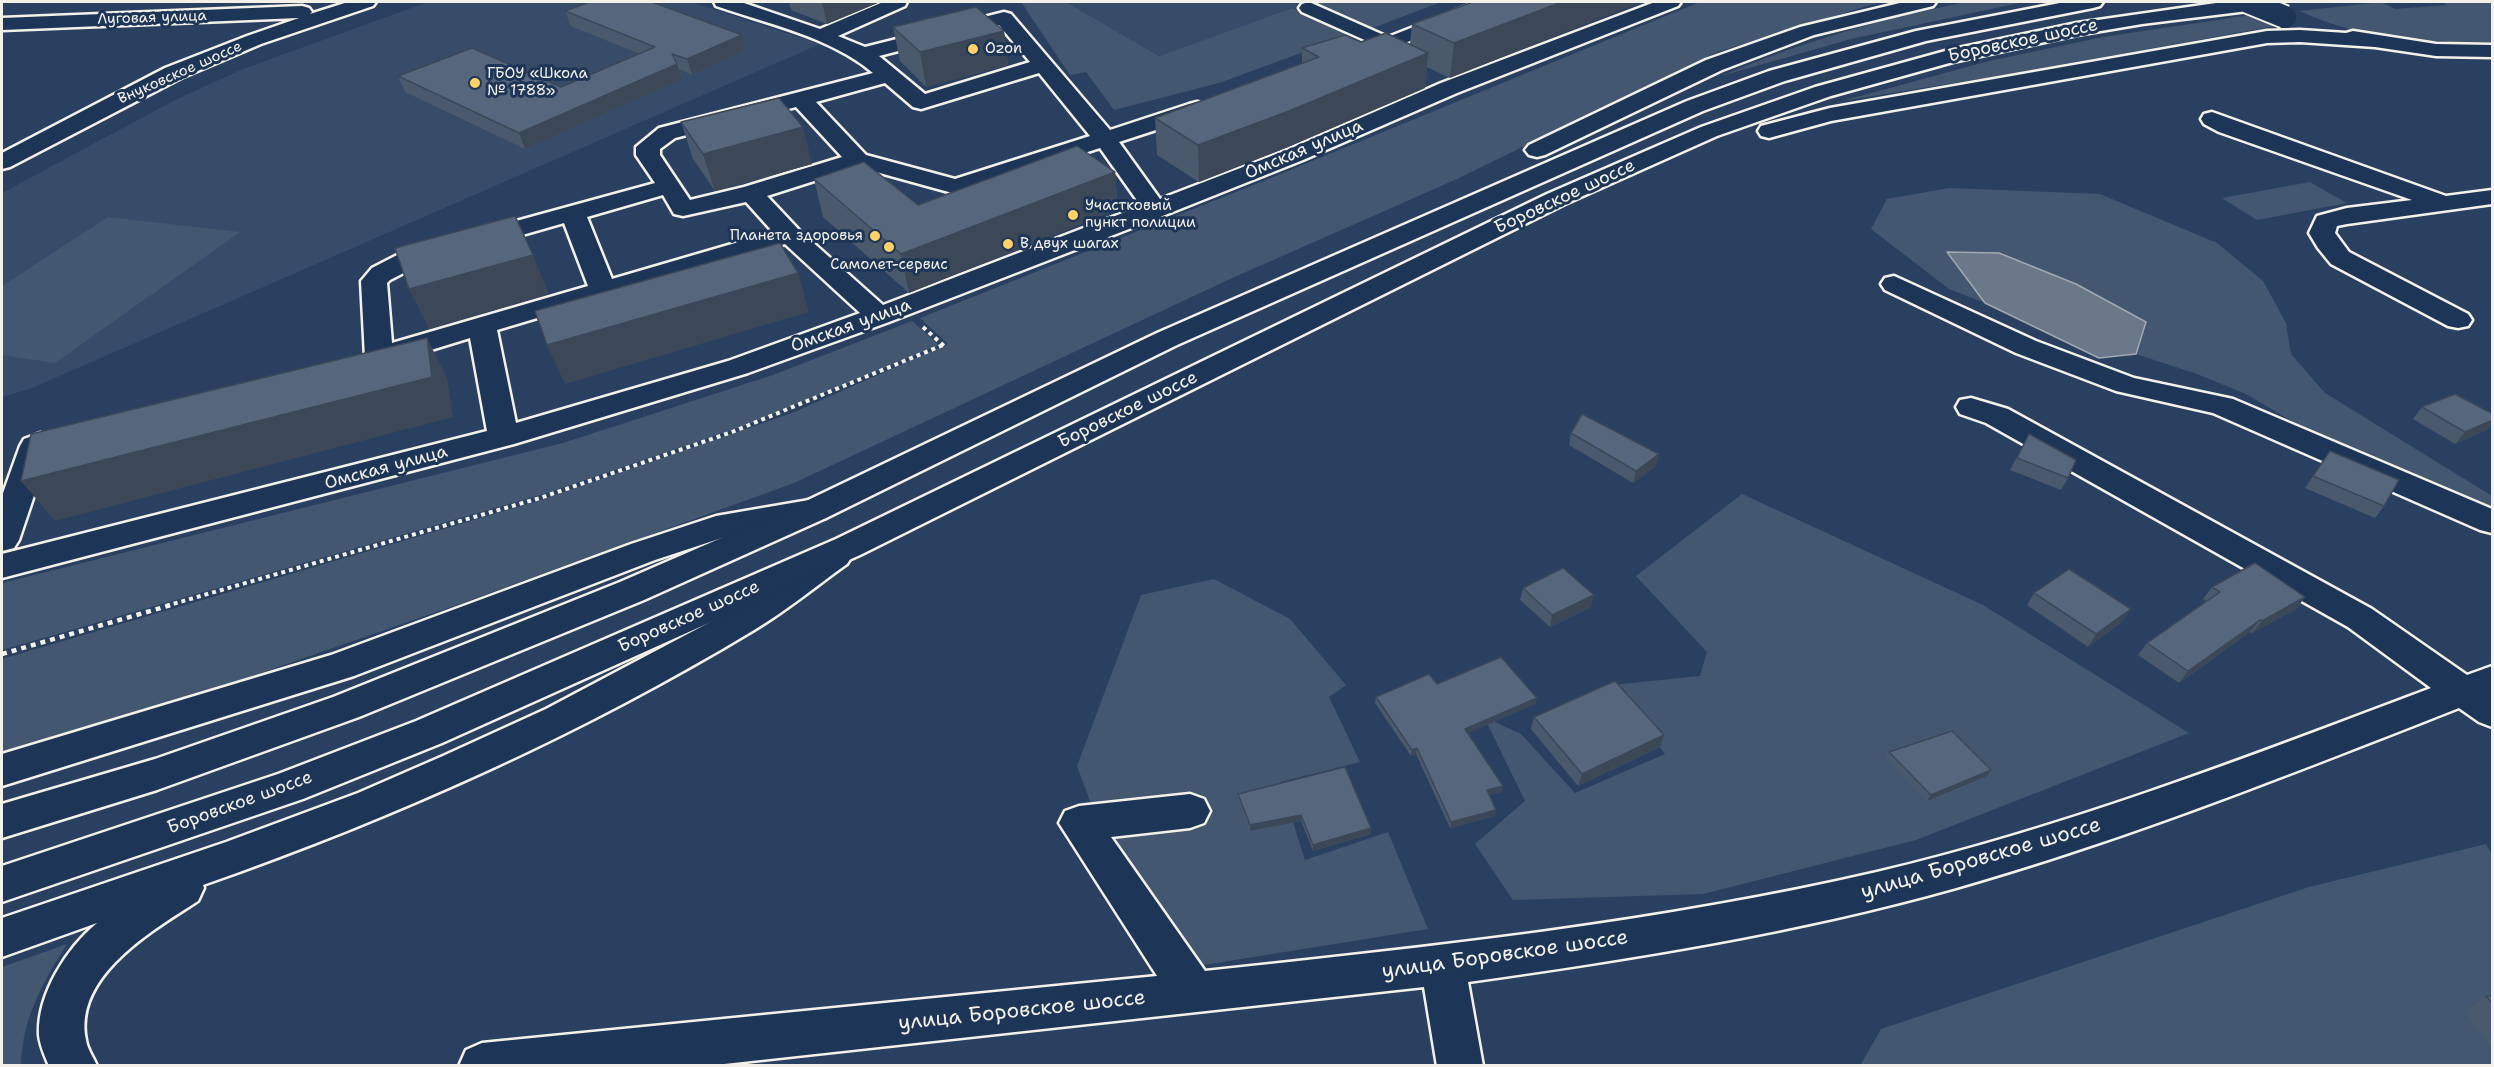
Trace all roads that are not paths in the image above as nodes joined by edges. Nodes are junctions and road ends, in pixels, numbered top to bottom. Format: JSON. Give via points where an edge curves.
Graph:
{"nodes":[{"id":1,"x":366,"y":2,"type":"edge"},
{"id":2,"x":723,"y":2,"type":"edge"},
{"id":3,"x":770,"y":2,"type":"edge"},
{"id":4,"x":898,"y":2,"type":"edge"},
{"id":5,"x":1493,"y":2,"type":"edge"},
{"id":6,"x":1926,"y":2,"type":"edge"},
{"id":7,"x":2092,"y":2,"type":"edge"},
{"id":8,"x":2248,"y":2,"type":"edge"},
{"id":9,"x":1648,"y":5,"type":"edge"},
{"id":10,"x":1309,"y":8,"type":"dead end"},
{"id":11,"x":2278,"y":9,"type":"edge"},
{"id":12,"x":748,"y":10,"type":"junction"},
{"id":13,"x":338,"y":11,"type":"junction"},
{"id":14,"x":2,"y":24,"type":"edge"},
{"id":15,"x":821,"y":36,"type":"junction"},
{"id":16,"x":2373,"y":42,"type":"junction"},
{"id":17,"x":1372,"y":50,"type":"junction"},
{"id":18,"x":2493,"y":51,"type":"edge"},
{"id":19,"x":2452,"y":52,"type":"junction"},
{"id":20,"x":863,"y":54,"type":"junction"},
{"id":21,"x":2493,"y":62,"type":"edge"},
{"id":22,"x":1044,"y":65,"type":"junction"},
{"id":23,"x":1400,"y":65,"type":"edge"},
{"id":24,"x":888,"y":76,"type":"junction"},
{"id":25,"x":801,"y":99,"type":"junction"},
{"id":26,"x":1216,"y":103,"type":"edge"},
{"id":27,"x":2212,"y":119,"type":"dead end"},
{"id":28,"x":43,"y":138,"type":"junction"},
{"id":29,"x":1106,"y":140,"type":"junction"},
{"id":30,"x":2,"y":141,"type":"edge"},
{"id":31,"x":858,"y":160,"type":"junction"},
{"id":32,"x":2,"y":162,"type":"edge"},
{"id":33,"x":670,"y":186,"type":"junction"},
{"id":34,"x":751,"y":193,"type":"junction"},
{"id":35,"x":2493,"y":197,"type":"edge"},
{"id":36,"x":1556,"y":200,"type":"junction"},
{"id":37,"x":2443,"y":202,"type":"junction"},
{"id":38,"x":1455,"y":208,"type":"junction"},
{"id":39,"x":1156,"y":210,"type":"junction"},
{"id":40,"x":573,"y":214,"type":"junction"},
{"id":41,"x":790,"y":235,"type":"junction"},
{"id":42,"x":1894,"y":284,"type":"dead end"},
{"id":43,"x":603,"y":290,"type":"junction"},
{"id":44,"x":879,"y":316,"type":"junction"},
{"id":45,"x":2458,"y":320,"type":"dead end"},
{"id":46,"x":482,"y":326,"type":"junction"},
{"id":47,"x":1971,"y":407,"type":"dead end"},
{"id":48,"x":65,"y":431,"type":"edge"},
{"id":49,"x":503,"y":438,"type":"junction"},
{"id":50,"x":815,"y":510,"type":"junction"},
{"id":51,"x":2493,"y":522,"type":"edge"},
{"id":52,"x":2,"y":540,"type":"edge"},
{"id":53,"x":848,"y":547,"type":"junction"},
{"id":54,"x":2,"y":566,"type":"edge"},
{"id":55,"x":2483,"y":694,"type":"edge"},
{"id":56,"x":2,"y":770,"type":"edge"},
{"id":57,"x":1190,"y":811,"type":"dead end"},
{"id":58,"x":2,"y":822,"type":"edge"},
{"id":59,"x":230,"y":858,"type":"junction"},
{"id":60,"x":2,"y":884,"type":"edge"},
{"id":61,"x":2,"y":937,"type":"edge"},
{"id":62,"x":1443,"y":966,"type":"junction"},
{"id":63,"x":1194,"y":993,"type":"junction"},
{"id":64,"x":74,"y":1065,"type":"edge"},
{"id":65,"x":482,"y":1065,"type":"edge"},
{"id":66,"x":1460,"y":1065,"type":"edge"}],
"edges":[{"from":1,"to":13,"type":"main road","name":"Внуковское шоссе"},
{"from":2,"to":12,"type":"main road"},
{"from":3,"to":12,"type":"main road"},
{"from":4,"to":15,"type":"main road"},
{"from":5,"to":17,"type":"main road"},
{"from":6,"to":38,"type":"main road","via":[[1807,31],[1714,65],[1514,162]]},
{"from":7,"to":38,"type":"main road","name":"Боровское шоссе","via":[[1947,30],[1777,76],[1695,106]]},
{"from":8,"to":11,"type":"main road","bridge":true},
{"from":9,"to":39,"type":"main road","name":"Омская улица","via":[[1439,84],[1295,155]]},
{"from":10,"to":17,"type":"main road"},
{"from":11,"to":16,"type":"main road"},
{"from":11,"to":36,"type":"main road","name":"Боровское шоссе","via":[[2177,12],[2048,34],[1886,73],[1759,112]]},
{"from":12,"to":15,"type":"main road"},
{"from":13,"to":14,"type":"main road","name":"Луговая улица"},
{"from":13,"to":28,"type":"main road","name":"Внуковское шоссе","via":[[181,69]]},
{"from":15,"to":20,"type":"main road"},
{"from":16,"to":19,"type":"main road"},
{"from":16,"to":36,"type":"main road","via":[[2291,35],[2267,37],[1830,115],[1731,143],[1640,178]]},
{"from":17,"to":23,"type":"main road"},
{"from":18,"to":19,"type":"main road"},
{"from":19,"to":21,"type":"main road"},
{"from":20,"to":22,"type":"main road","via":[[1004,18]]},
{"from":20,"to":24,"type":"main road"},
{"from":22,"to":24,"type":"main road","via":[[921,102]]},
{"from":22,"to":29,"type":"main road"},
{"from":24,"to":25,"type":"main road"},
{"from":25,"to":31,"type":"main road"},
{"from":25,"to":33,"type":"main road","via":[[667,133],[648,147],[648,155]]},
{"from":26,"to":29,"type":"main road"},
{"from":27,"to":37,"type":"main road"},
{"from":28,"to":30,"type":"main road"},
{"from":28,"to":32,"type":"main road","name":"Внуковское шоссе"},
{"from":29,"to":31,"type":"main road","via":[[956,187]]},
{"from":29,"to":39,"type":"main road"},
{"from":31,"to":34,"type":"main road"},
{"from":33,"to":34,"type":"main road","via":[[683,209]]},
{"from":33,"to":40,"type":"main road"},
{"from":34,"to":41,"type":"main road"},
{"from":35,"to":37,"type":"main road"},
{"from":36,"to":53,"type":"main road","name":"Боровское шоссе"},
{"from":37,"to":45,"type":"main road","via":[[2326,221],[2322,233],[2340,258]]},
{"from":38,"to":50,"type":"main road","name":"Боровское шоссе","via":[[1167,339]]},
{"from":39,"to":44,"type":"main road","name":"Омская улица"},
{"from":40,"to":43,"type":"main road"},
{"from":40,"to":46,"type":"main road","via":[[412,258],[381,274],[374,281],[367,359]]},
{"from":41,"to":43,"type":"main road"},
{"from":41,"to":44,"type":"main road"},
{"from":42,"to":51,"type":"main road","via":[[2026,346],[2126,386],[2222,406]]},
{"from":43,"to":46,"type":"main road"},
{"from":44,"to":49,"type":"main road","name":"Омская улица","via":[[738,367]]},
{"from":46,"to":49,"type":"main road"},
{"from":47,"to":55,"type":"main road","via":[[1997,416],[2360,618]]},
{"from":48,"to":52,"type":"main road","via":[[35,446]]},
{"from":49,"to":54,"type":"main road","name":"Омская улица"},
{"from":50,"to":56,"type":"main road","via":[[745,520],[709,530],[341,666]]},
{"from":50,"to":58,"type":"main road","name":"Боровское шоссе","via":[[384,692],[157,774]]},
{"from":53,"to":59,"type":"main road","via":[[743,620],[559,720],[372,805]]},
{"from":53,"to":60,"type":"main road","name":"Боровское шоссе","via":[[429,732],[289,787]]},
{"from":55,"to":62,"type":"main road","name":"улица Боровское шоссе","via":[[2092,829],[1878,890],[1743,917]]},
{"from":57,"to":63,"type":"main road","via":[[1079,823]]},
{"from":59,"to":61,"type":"main road"},
{"from":59,"to":64,"type":"main road","via":[[128,924],[93,954],[73,984],[62,1024],[62,1042]]},
{"from":62,"to":63,"type":"main road","name":"улица Боровское шоссе"},
{"from":62,"to":66,"type":"main road"},
{"from":63,"to":65,"type":"main road","name":"улица Боровское шоссе"}]}
